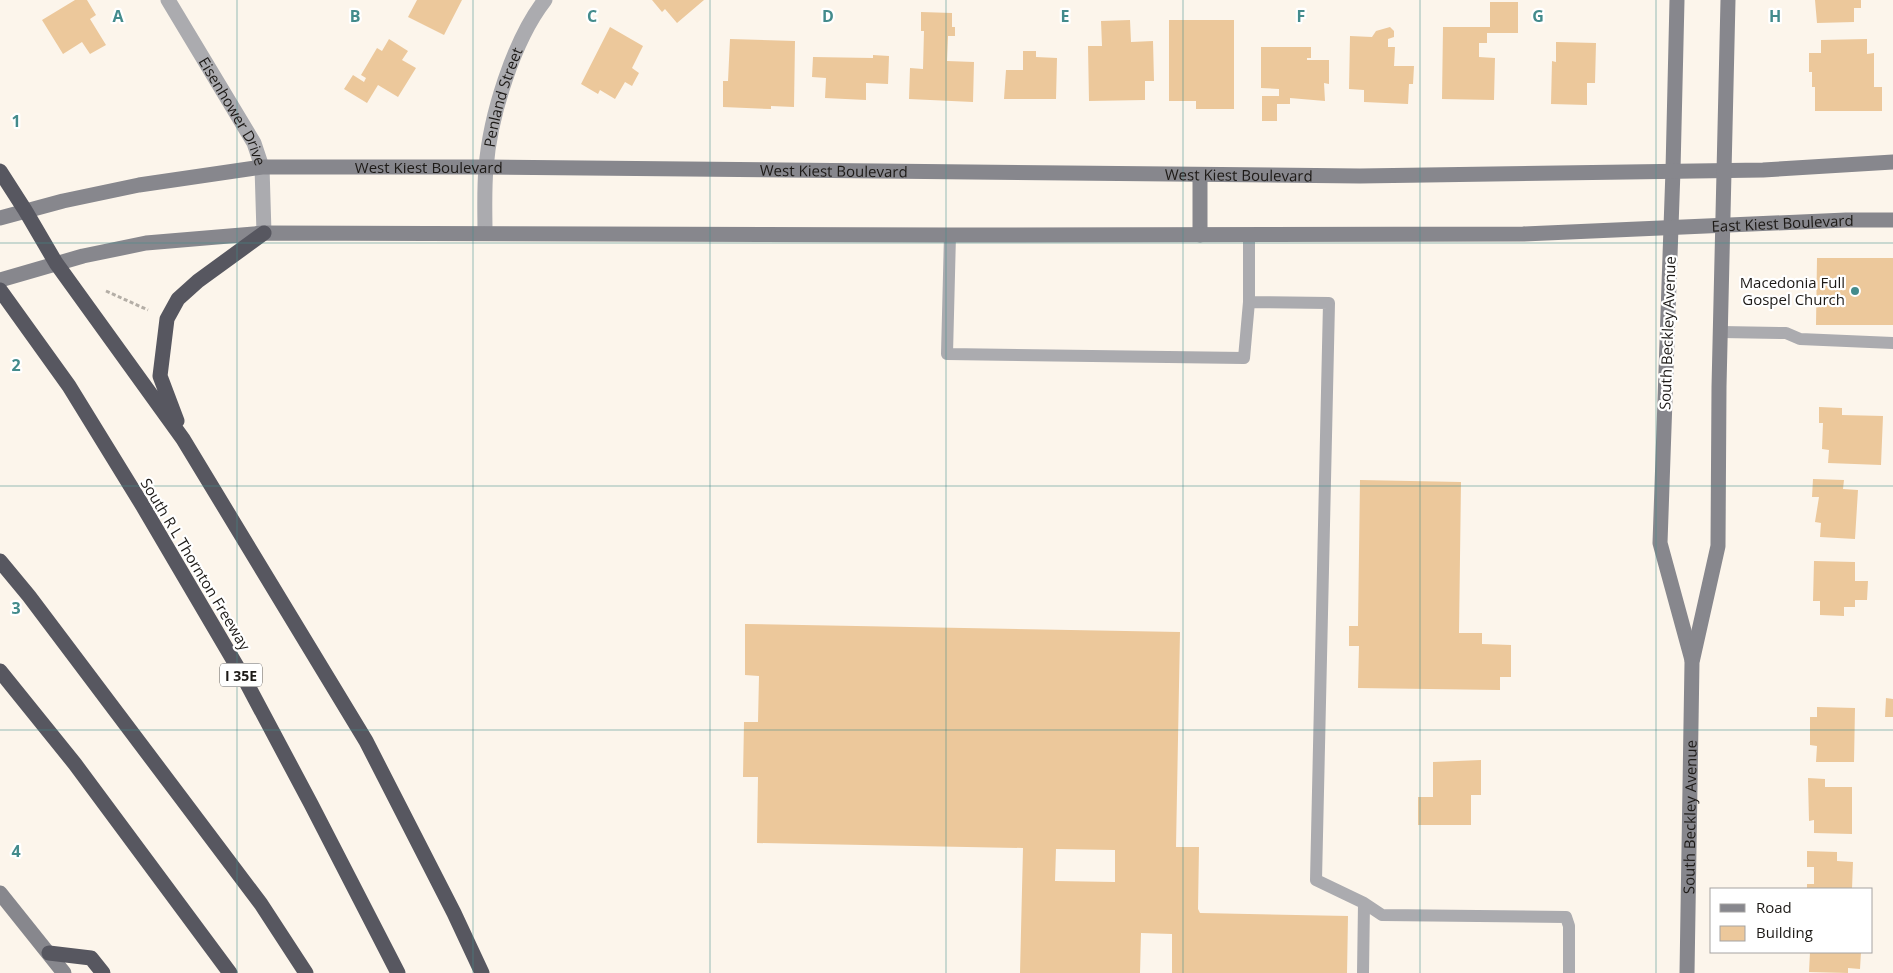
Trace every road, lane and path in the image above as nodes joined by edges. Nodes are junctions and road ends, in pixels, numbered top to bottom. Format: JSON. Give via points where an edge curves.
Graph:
{"nodes":[{"id":1,"x":168,"y":0,"type":"edge"},
{"id":2,"x":545,"y":0,"type":"edge"},
{"id":3,"x":1676,"y":0,"type":"edge"},
{"id":4,"x":1728,"y":0,"type":"edge"},
{"id":5,"x":1893,"y":162,"type":"edge"},
{"id":6,"x":262,"y":168,"type":"junction"},
{"id":7,"x":486,"y":168,"type":"junction"},
{"id":8,"x":1673,"y":170,"type":"junction"},
{"id":9,"x":1725,"y":170,"type":"junction"},
{"id":10,"x":0,"y":171,"type":"edge"},
{"id":11,"x":1200,"y":174,"type":"junction"},
{"id":12,"x":26,"y":210,"type":"junction"},
{"id":13,"x":0,"y":218,"type":"edge"},
{"id":14,"x":1893,"y":220,"type":"edge"},
{"id":15,"x":1724,"y":225,"type":"junction"},
{"id":16,"x":1670,"y":228,"type":"junction"},
{"id":17,"x":264,"y":233,"type":"junction"},
{"id":18,"x":485,"y":233,"type":"junction"},
{"id":19,"x":1200,"y":235,"type":"junction"},
{"id":20,"x":1249,"y":235,"type":"junction"},
{"id":21,"x":950,"y":236,"type":"junction"},
{"id":22,"x":56,"y":263,"type":"junction"},
{"id":23,"x":0,"y":280,"type":"edge"},
{"id":24,"x":0,"y":290,"type":"edge"},
{"id":25,"x":105,"y":291,"type":"dead end"},
{"id":26,"x":1249,"y":302,"type":"junction"},
{"id":27,"x":149,"y":311,"type":"dead end"},
{"id":28,"x":1721,"y":332,"type":"junction"},
{"id":29,"x":1893,"y":343,"type":"edge"},
{"id":30,"x":183,"y":439,"type":"junction"},
{"id":31,"x":0,"y":561,"type":"edge"},
{"id":32,"x":1692,"y":662,"type":"junction"},
{"id":33,"x":0,"y":671,"type":"edge"},
{"id":34,"x":0,"y":893,"type":"edge"},
{"id":35,"x":1364,"y":903,"type":"junction"},
{"id":36,"x":49,"y":953,"type":"junction"},
{"id":37,"x":64,"y":973,"type":"edge"},
{"id":38,"x":103,"y":973,"type":"edge"},
{"id":39,"x":230,"y":973,"type":"edge"},
{"id":40,"x":306,"y":973,"type":"edge"},
{"id":41,"x":398,"y":973,"type":"edge"},
{"id":42,"x":482,"y":973,"type":"edge"},
{"id":43,"x":1363,"y":973,"type":"edge"},
{"id":44,"x":1569,"y":973,"type":"edge"},
{"id":45,"x":1687,"y":973,"type":"edge"}],
"edges":[{"from":1,"to":6,"type":"street","name":"Eisenhower Drive","via":[[254,143]]},
{"from":2,"to":7,"type":"street","name":"Penland Street","via":[[512,60],[494,117]]},
{"from":3,"to":8,"type":"main road","name":"South Beckley Avenue"},
{"from":4,"to":9,"type":"main road","name":"South Beckley Avenue"},
{"from":5,"to":9,"type":"main road"},
{"from":6,"to":7,"type":"main road","name":"West Kiest Boulevard"},
{"from":6,"to":12,"type":"main road","name":"West Kiest Boulevard","via":[[139,186]]},
{"from":6,"to":17,"type":"street","name":"Eisenhower Drive"},
{"from":7,"to":11,"type":"main road","name":"West Kiest Boulevard"},
{"from":7,"to":18,"type":"street","name":"Penland Street"},
{"from":8,"to":9,"type":"main road"},
{"from":8,"to":11,"type":"main road","name":"West Kiest Boulevard","via":[[1360,176]]},
{"from":8,"to":16,"type":"main road","name":"South Beckley Avenue"},
{"from":9,"to":15,"type":"main road","name":"South Beckley Avenue"},
{"from":10,"to":12,"type":"highway"},
{"from":11,"to":19,"type":"main road"},
{"from":12,"to":13,"type":"main road","name":"West Kiest Boulevard"},
{"from":12,"to":22,"type":"highway"},
{"from":14,"to":15,"type":"main road","name":"East Kiest Boulevard"},
{"from":15,"to":16,"type":"main road","name":"East Kiest Boulevard"},
{"from":15,"to":28,"type":"main road","name":"South Beckley Avenue"},
{"from":16,"to":20,"type":"main road","via":[[1524,234]]},
{"from":16,"to":32,"type":"main road","name":"South Beckley Avenue","via":[[1660,543]]},
{"from":17,"to":18,"type":"main road"},
{"from":17,"to":22,"type":"main road","via":[[146,243]]},
{"from":17,"to":30,"type":"highway","via":[[198,281],[178,299],[167,319],[160,376]]},
{"from":18,"to":21,"type":"main road"},
{"from":19,"to":20,"type":"main road"},
{"from":19,"to":21,"type":"main road"},
{"from":20,"to":26,"type":"lane"},
{"from":21,"to":26,"type":"lane","via":[[947,354],[1244,358]]},
{"from":22,"to":23,"type":"main road"},
{"from":22,"to":30,"type":"highway"},
{"from":24,"to":41,"type":"highway","name":"South R L Thornton Freeway","number":"I 35E","via":[[69,386],[245,680]]},
{"from":25,"to":27,"type":"path"},
{"from":26,"to":35,"type":"lane","via":[[1329,303],[1316,880]]},
{"from":28,"to":29,"type":"lane"},
{"from":28,"to":32,"type":"main road","name":"South Beckley Avenue","via":[[1718,546]]},
{"from":30,"to":42,"type":"highway","via":[[366,741]]},
{"from":31,"to":40,"type":"highway","via":[[261,904]]},
{"from":32,"to":45,"type":"main road","name":"South Beckley Avenue"},
{"from":33,"to":39,"type":"highway","via":[[81,772]]},
{"from":34,"to":36,"type":"main road"},
{"from":35,"to":43,"type":"lane"},
{"from":35,"to":44,"type":"lane","via":[[1382,915],[1566,917],[1569,926]]},
{"from":36,"to":37,"type":"main road"},
{"from":36,"to":38,"type":"highway","via":[[91,958]]}]}
